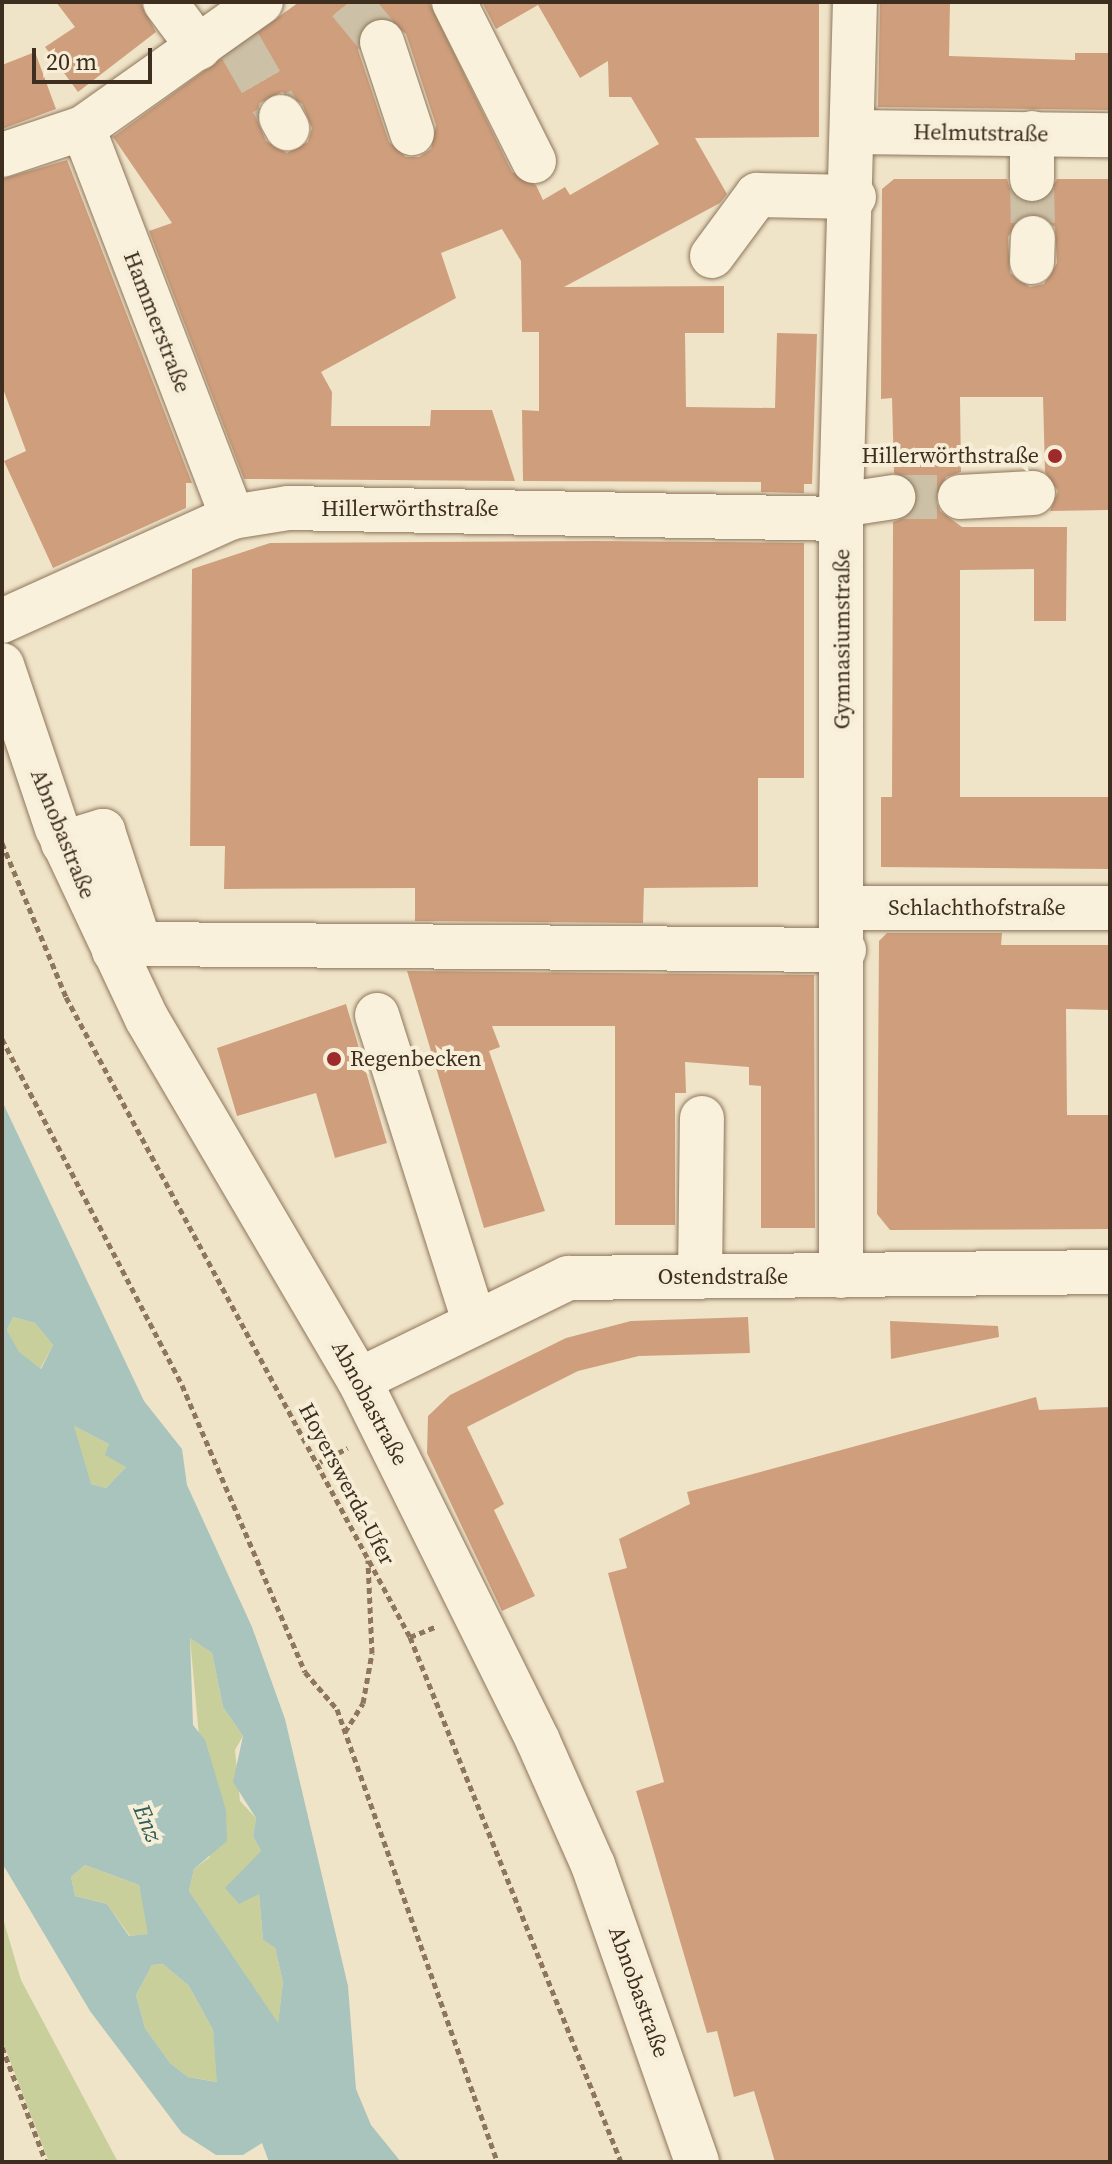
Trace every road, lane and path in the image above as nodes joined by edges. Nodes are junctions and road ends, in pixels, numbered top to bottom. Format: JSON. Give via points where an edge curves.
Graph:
{"nodes":[{"id":1,"x":165,"y":2,"type":"edge"},
{"id":2,"x":261,"y":2,"type":"edge"},
{"id":3,"x":454,"y":2,"type":"edge"},
{"id":4,"x":855,"y":2,"type":"edge"},
{"id":5,"x":222,"y":40,"type":"junction"},
{"id":6,"x":382,"y":42,"type":"tunnel mouth"},
{"id":7,"x":83,"y":128,"type":"junction"},
{"id":8,"x":853,"y":132,"type":"junction"},
{"id":9,"x":412,"y":133,"type":"dead end"},
{"id":10,"x":1032,"y":133,"type":"junction"},
{"id":11,"x":1110,"y":135,"type":"edge"},
{"id":12,"x":2,"y":155,"type":"edge"},
{"id":13,"x":534,"y":161,"type":"dead end"},
{"id":14,"x":1032,"y":179,"type":"tunnel mouth"},
{"id":15,"x":854,"y":197,"type":"junction"},
{"id":16,"x":712,"y":256,"type":"dead end"},
{"id":17,"x":1033,"y":493,"type":"dead end"},
{"id":18,"x":893,"y":497,"type":"tunnel mouth"},
{"id":19,"x":960,"y":497,"type":"tunnel mouth"},
{"id":20,"x":841,"y":512,"type":"junction"},
{"id":21,"x":232,"y":517,"type":"junction"},
{"id":22,"x":2,"y":621,"type":"edge"},
{"id":23,"x":2,"y":665,"type":"edge"},
{"id":24,"x":2,"y":843,"type":"edge"},
{"id":25,"x":1110,"y":908,"type":"edge"},
{"id":26,"x":844,"y":929,"type":"junction"},
{"id":27,"x":127,"y":948,"type":"junction"},
{"id":28,"x":377,"y":1015,"type":"dead end"},
{"id":29,"x":2,"y":1039,"type":"edge"},
{"id":30,"x":702,"y":1118,"type":"dead end"},
{"id":31,"x":1110,"y":1272,"type":"edge"},
{"id":32,"x":841,"y":1276,"type":"junction"},
{"id":33,"x":700,"y":1277,"type":"junction"},
{"id":34,"x":474,"y":1321,"type":"junction"},
{"id":35,"x":359,"y":1380,"type":"junction"},
{"id":36,"x":368,"y":1555,"type":"junction"},
{"id":37,"x":345,"y":1732,"type":"junction"},
{"id":38,"x":2,"y":2047,"type":"edge"},
{"id":39,"x":46,"y":2162,"type":"edge"},
{"id":40,"x":497,"y":2162,"type":"edge"},
{"id":41,"x":621,"y":2162,"type":"edge"},
{"id":42,"x":697,"y":2162,"type":"edge"}],
"edges":[{"from":1,"to":5,"type":"street"},
{"from":2,"to":5,"type":"street"},
{"from":3,"to":13,"type":"street"},
{"from":4,"to":8,"type":"street","name":"Gymnasiumstraße"},
{"from":5,"to":7,"type":"street"},
{"from":6,"to":9,"type":"street"},
{"from":7,"to":12,"type":"street"},
{"from":7,"to":21,"type":"street","name":"Hammerstraße"},
{"from":8,"to":10,"type":"street","name":"Helmutstraße"},
{"from":8,"to":15,"type":"street","name":"Gymnasiumstraße"},
{"from":10,"to":11,"type":"street","name":"Helmutstraße"},
{"from":10,"to":14,"type":"street"},
{"from":15,"to":16,"type":"street","via":[[757,195]]},
{"from":15,"to":20,"type":"street","name":"Gymnasiumstraße"},
{"from":17,"to":19,"type":"street"},
{"from":18,"to":20,"type":"street","name":"Hillerwörthstraße"},
{"from":20,"to":21,"type":"street","name":"Hillerwörthstraße","via":[[400,506]]},
{"from":20,"to":26,"type":"street","name":"Gymnasiumstraße"},
{"from":21,"to":22,"type":"street","name":"Hillerwörthstraße"},
{"from":23,"to":27,"type":"street","name":"Abnobastraße","via":[[63,843]]},
{"from":24,"to":36,"type":"path","name":"Hoyerswerda-Ufer","via":[[66,997]]},
{"from":25,"to":26,"type":"street","name":"Schlachthofstraße"},
{"from":26,"to":27,"type":"street","name":"Schlachthofstraße"},
{"from":26,"to":32,"type":"street","name":"Gymnasiumstraße"},
{"from":27,"to":35,"type":"street","name":"Abnobastraße"},
{"from":28,"to":34,"type":"street"},
{"from":29,"to":37,"type":"path","via":[[182,1385],[305,1672],[337,1709]]},
{"from":30,"to":33,"type":"street"},
{"from":31,"to":32,"type":"street","name":"Ostendstraße"},
{"from":32,"to":33,"type":"street","name":"Ostendstraße"},
{"from":33,"to":34,"type":"street","name":"Ostendstraße","via":[[568,1278]]},
{"from":34,"to":35,"type":"street","name":"Ostendstraße"},
{"from":35,"to":42,"type":"street","name":"Abnobastraße","via":[[566,1803]]},
{"from":36,"to":37,"type":"path","via":[[372,1653],[363,1703]]},
{"from":36,"to":41,"type":"path","name":"Hoyerswerda-Ufer","via":[[410,1637],[555,1984]]},
{"from":37,"to":40,"type":"path"},
{"from":38,"to":39,"type":"path"}]}
